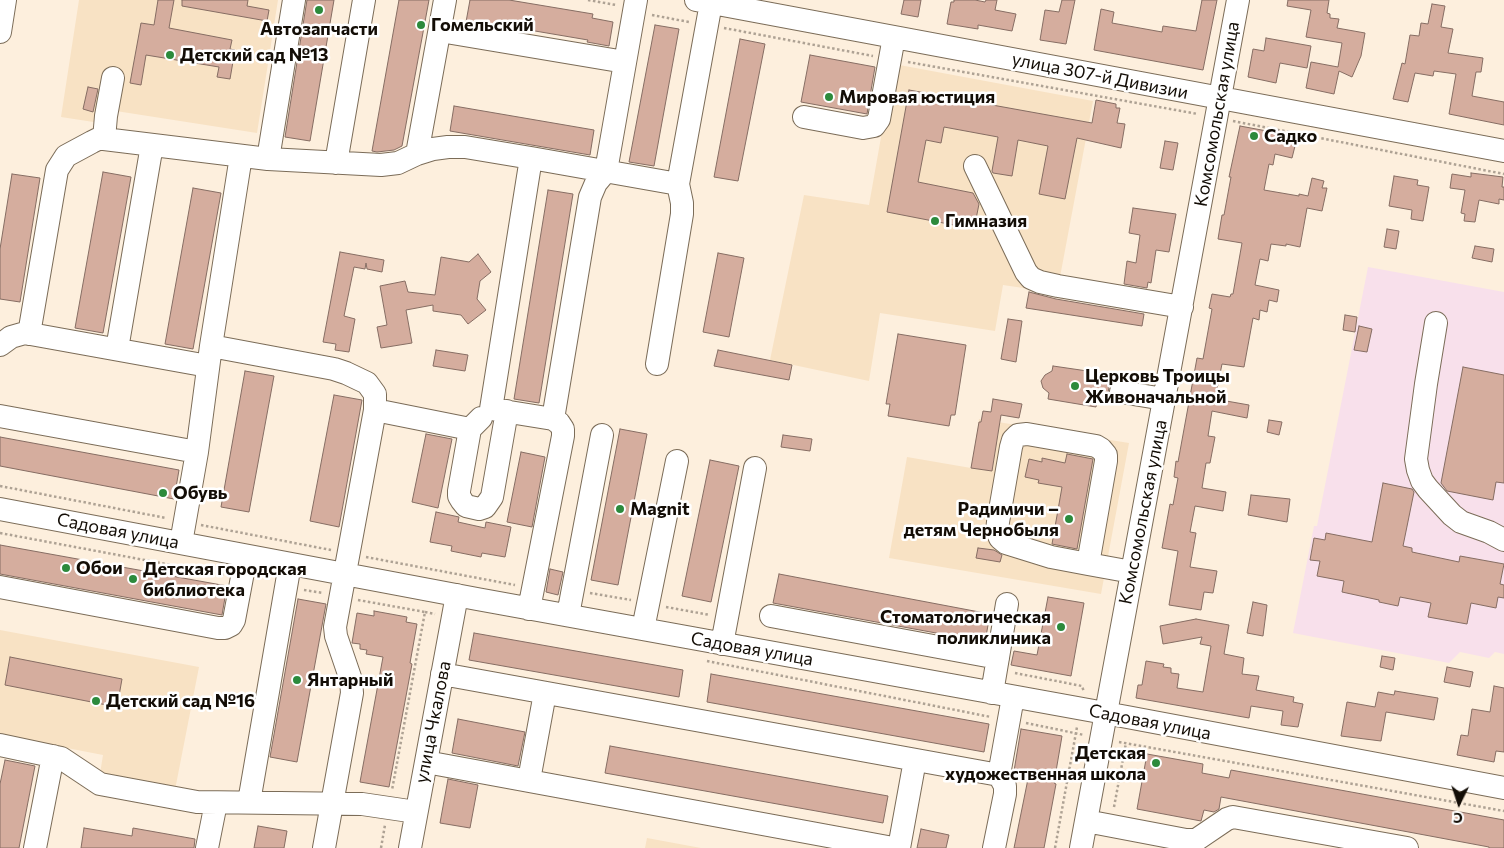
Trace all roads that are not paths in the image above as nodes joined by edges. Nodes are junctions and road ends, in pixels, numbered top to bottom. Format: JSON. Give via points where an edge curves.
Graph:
{"nodes":[{"id":1,"x":5,"y":0,"type":"edge"},
{"id":2,"x":294,"y":0,"type":"edge"},
{"id":3,"x":364,"y":0,"type":"edge"},
{"id":4,"x":446,"y":0,"type":"edge"},
{"id":5,"x":1238,"y":0,"type":"edge"},
{"id":6,"x":704,"y":1,"type":"edge"},
{"id":7,"x":636,"y":5,"type":"edge"},
{"id":8,"x":440,"y":31,"type":"junction"},
{"id":9,"x":0,"y":32,"type":"edge"},
{"id":10,"x":894,"y":37,"type":"junction"},
{"id":11,"x":626,"y":62,"type":"junction"},
{"id":12,"x":113,"y":78,"type":"dead end"},
{"id":13,"x":1220,"y":99,"type":"junction"},
{"id":14,"x":804,"y":117,"type":"dead end"},
{"id":15,"x":104,"y":139,"type":"junction"},
{"id":16,"x":152,"y":145,"type":"junction"},
{"id":17,"x":1504,"y":151,"type":"edge"},
{"id":18,"x":417,"y":154,"type":"junction"},
{"id":19,"x":241,"y":156,"type":"junction"},
{"id":20,"x":531,"y":158,"type":"junction"},
{"id":21,"x":268,"y":159,"type":"junction"},
{"id":22,"x":336,"y":163,"type":"junction"},
{"id":23,"x":975,"y":166,"type":"dead end"},
{"id":24,"x":606,"y":172,"type":"junction"},
{"id":25,"x":678,"y":184,"type":"junction"},
{"id":26,"x":1182,"y":307,"type":"junction"},
{"id":27,"x":1436,"y":323,"type":"dead end"},
{"id":28,"x":30,"y":334,"type":"junction"},
{"id":29,"x":0,"y":345,"type":"edge"},
{"id":30,"x":117,"y":349,"type":"junction"},
{"id":31,"x":209,"y":356,"type":"junction"},
{"id":32,"x":657,"y":364,"type":"dead end"},
{"id":33,"x":1121,"y":392,"type":"dead end"},
{"id":34,"x":1164,"y":399,"type":"junction"},
{"id":35,"x":375,"y":410,"type":"junction"},
{"id":36,"x":499,"y":410,"type":"junction"},
{"id":37,"x":0,"y":416,"type":"edge"},
{"id":38,"x":553,"y":419,"type":"junction"},
{"id":39,"x":470,"y":428,"type":"junction"},
{"id":40,"x":602,"y":435,"type":"dead end"},
{"id":41,"x":197,"y":452,"type":"junction"},
{"id":42,"x":677,"y":461,"type":"dead end"},
{"id":43,"x":755,"y":468,"type":"dead end"},
{"id":44,"x":0,"y":509,"type":"edge"},
{"id":45,"x":183,"y":532,"type":"junction"},
{"id":46,"x":1504,"y":540,"type":"edge"},
{"id":47,"x":246,"y":556,"type":"junction"},
{"id":48,"x":290,"y":564,"type":"junction"},
{"id":49,"x":346,"y":564,"type":"junction"},
{"id":50,"x":1088,"y":564,"type":"junction"},
{"id":51,"x":1132,"y":572,"type":"junction"},
{"id":52,"x":0,"y":587,"type":"edge"},
{"id":53,"x":457,"y":595,"type":"junction"},
{"id":54,"x":531,"y":600,"type":"junction"},
{"id":55,"x":1007,"y":604,"type":"dead end"},
{"id":56,"x":568,"y":616,"type":"junction"},
{"id":57,"x":771,"y":616,"type":"dead end"},
{"id":58,"x":643,"y":629,"type":"junction"},
{"id":59,"x":722,"y":644,"type":"junction"},
{"id":60,"x":998,"y":658,"type":"junction"},
{"id":61,"x":442,"y":674,"type":"junction"},
{"id":62,"x":545,"y":693,"type":"junction"},
{"id":63,"x":1002,"y":695,"type":"junction"},
{"id":64,"x":1106,"y":714,"type":"junction"},
{"id":65,"x":0,"y":745,"type":"edge"},
{"id":66,"x":53,"y":756,"type":"junction"},
{"id":67,"x":915,"y":760,"type":"junction"},
{"id":68,"x":426,"y":762,"type":"junction"},
{"id":69,"x":999,"y":775,"type":"junction"},
{"id":70,"x":529,"y":780,"type":"junction"},
{"id":71,"x":1504,"y":788,"type":"edge"},
{"id":72,"x":249,"y":802,"type":"junction"},
{"id":73,"x":216,"y":803,"type":"junction"},
{"id":74,"x":332,"y":804,"type":"junction"},
{"id":75,"x":416,"y":812,"type":"junction"},
{"id":76,"x":1086,"y":821,"type":"junction"},
{"id":77,"x":1185,"y":844,"type":"edge"},
{"id":78,"x":34,"y":848,"type":"edge"},
{"id":79,"x":207,"y":848,"type":"edge"},
{"id":80,"x":324,"y":848,"type":"edge"},
{"id":81,"x":410,"y":848,"type":"edge"},
{"id":82,"x":893,"y":848,"type":"edge"},
{"id":83,"x":899,"y":848,"type":"edge"},
{"id":84,"x":994,"y":848,"type":"edge"},
{"id":85,"x":1081,"y":848,"type":"edge"},
{"id":86,"x":1407,"y":848,"type":"edge"}],
"edges":[{"from":1,"to":9,"type":"street"},
{"from":2,"to":21,"type":"street"},
{"from":3,"to":22,"type":"street"},
{"from":4,"to":8,"type":"street"},
{"from":5,"to":13,"type":"street","name":"Комсомольская улица"},
{"from":6,"to":10,"type":"street","name":"улица 307-й Дивизии"},
{"from":6,"to":25,"type":"street","via":[[707,25]]},
{"from":7,"to":11,"type":"street"},
{"from":8,"to":11,"type":"street"},
{"from":8,"to":18,"type":"street"},
{"from":10,"to":13,"type":"street","name":"улица 307-й Дивизии"},
{"from":10,"to":14,"type":"street","via":[[879,118],[874,126],[863,128]]},
{"from":11,"to":24,"type":"street"},
{"from":12,"to":15,"type":"street"},
{"from":13,"to":17,"type":"street","name":"улица 307-й Дивизии"},
{"from":13,"to":26,"type":"street","name":"Комсомольская улица"},
{"from":15,"to":16,"type":"street"},
{"from":15,"to":28,"type":"street","via":[[66,156],[57,170]]},
{"from":16,"to":19,"type":"street"},
{"from":16,"to":30,"type":"street"},
{"from":18,"to":20,"type":"street","via":[[440,148],[465,147]]},
{"from":18,"to":22,"type":"street","via":[[390,165]]},
{"from":19,"to":21,"type":"street"},
{"from":19,"to":31,"type":"street"},
{"from":20,"to":24,"type":"street"},
{"from":20,"to":36,"type":"street"},
{"from":21,"to":22,"type":"street"},
{"from":23,"to":26,"type":"street","via":[[1031,278],[1058,286]]},
{"from":24,"to":25,"type":"street"},
{"from":24,"to":38,"type":"street","via":[[590,197]]},
{"from":25,"to":32,"type":"street","via":[[682,214]]},
{"from":26,"to":34,"type":"street","name":"Комсомольская улица"},
{"from":27,"to":46,"type":"street","via":[[1424,393],[1416,459],[1418,470],[1434,497],[1456,518]]},
{"from":28,"to":29,"type":"street","via":[[18,334]]},
{"from":28,"to":30,"type":"street"},
{"from":30,"to":31,"type":"street"},
{"from":31,"to":35,"type":"street","via":[[334,368],[372,388]]},
{"from":31,"to":41,"type":"street"},
{"from":33,"to":34,"type":"street"},
{"from":34,"to":51,"type":"street","name":"Комсомольская улица"},
{"from":35,"to":39,"type":"street"},
{"from":35,"to":49,"type":"street"},
{"from":36,"to":38,"type":"street"},
{"from":36,"to":39,"type":"street"},
{"from":36,"to":39,"type":"street","via":[[492,497],[485,507],[479,509],[466,506],[459,496]]},
{"from":37,"to":41,"type":"street"},
{"from":38,"to":54,"type":"street","via":[[563,429],[563,436]]},
{"from":40,"to":56,"type":"street"},
{"from":41,"to":45,"type":"street"},
{"from":42,"to":58,"type":"street"},
{"from":43,"to":59,"type":"street"},
{"from":44,"to":45,"type":"street","name":"Садовая улица"},
{"from":45,"to":47,"type":"street","name":"Садовая улица"},
{"from":47,"to":48,"type":"street","name":"Садовая улица"},
{"from":47,"to":52,"type":"street","via":[[234,620],[226,628]]},
{"from":48,"to":49,"type":"street","name":"Садовая улица"},
{"from":48,"to":72,"type":"street"},
{"from":49,"to":53,"type":"street","name":"Садовая улица"},
{"from":49,"to":74,"type":"street","via":[[335,627],[352,693]]},
{"from":50,"to":50,"type":"street","via":[[1106,455],[1096,446],[1018,435],[1011,447],[998,522],[1000,538],[1037,553]]},
{"from":50,"to":51,"type":"street"},
{"from":51,"to":64,"type":"street","name":"Комсомольская улица"},
{"from":53,"to":54,"type":"street","name":"Садовая улица"},
{"from":53,"to":61,"type":"street","name":"улица Чкалова"},
{"from":54,"to":56,"type":"street","name":"Садовая улица"},
{"from":55,"to":60,"type":"street"},
{"from":56,"to":58,"type":"street","name":"Садовая улица"},
{"from":57,"to":60,"type":"street"},
{"from":58,"to":59,"type":"street","name":"Садовая улица"},
{"from":59,"to":63,"type":"street","name":"Садовая улица"},
{"from":60,"to":63,"type":"street"},
{"from":61,"to":62,"type":"street"},
{"from":61,"to":68,"type":"street","name":"улица Чкалова"},
{"from":62,"to":67,"type":"street"},
{"from":62,"to":70,"type":"street"},
{"from":63,"to":64,"type":"street","name":"Садовая улица"},
{"from":63,"to":69,"type":"street","via":[[1009,720]]},
{"from":64,"to":71,"type":"street","name":"Садовая улица"},
{"from":64,"to":76,"type":"street","name":"Комсомольская улица"},
{"from":65,"to":66,"type":"street"},
{"from":66,"to":73,"type":"street","via":[[100,784]]},
{"from":66,"to":78,"type":"street"},
{"from":67,"to":69,"type":"street"},
{"from":67,"to":83,"type":"street"},
{"from":68,"to":70,"type":"street"},
{"from":68,"to":75,"type":"street","name":"улица Чкалова"},
{"from":69,"to":84,"type":"street","via":[[1005,794]]},
{"from":70,"to":82,"type":"street"},
{"from":72,"to":73,"type":"street"},
{"from":72,"to":74,"type":"street"},
{"from":73,"to":79,"type":"street"},
{"from":74,"to":75,"type":"street","via":[[378,805]]},
{"from":74,"to":80,"type":"street"},
{"from":75,"to":81,"type":"street","name":"улица Чкалова"},
{"from":76,"to":77,"type":"street"},
{"from":76,"to":85,"type":"street","name":"Комсомольская улица"},
{"from":77,"to":86,"type":"street","via":[[1233,818]]}]}
